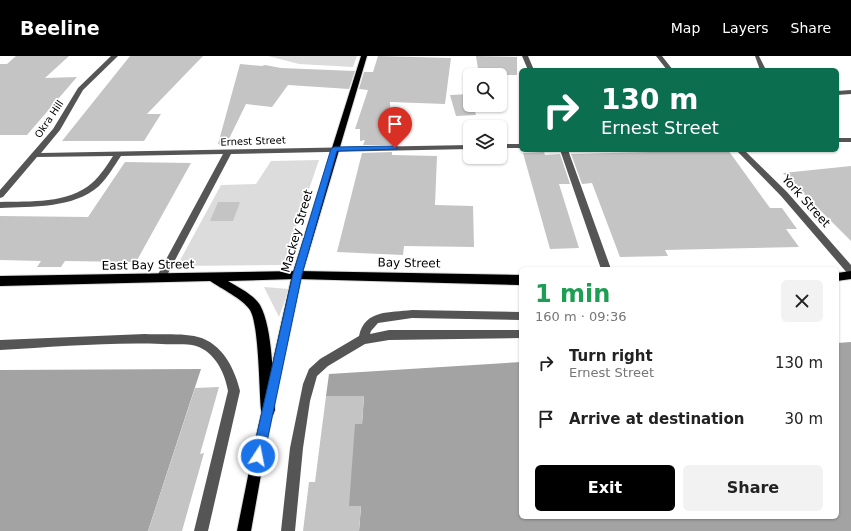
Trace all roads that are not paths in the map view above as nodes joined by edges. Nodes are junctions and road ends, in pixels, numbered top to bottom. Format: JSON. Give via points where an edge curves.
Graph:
{"nodes":[{"id":1,"x":115,"y":56,"type":"edge"},
{"id":2,"x":364,"y":56,"type":"edge"},
{"id":3,"x":525,"y":56,"type":"edge"},
{"id":4,"x":659,"y":56,"type":"edge"},
{"id":5,"x":757,"y":57,"type":"edge"},
{"id":6,"x":530,"y":68,"type":"edge"},
{"id":7,"x":668,"y":68,"type":"edge"},
{"id":8,"x":762,"y":68,"type":"edge"},
{"id":9,"x":851,"y":92,"type":"edge"},
{"id":10,"x":839,"y":93,"type":"edge"},
{"id":11,"x":839,"y":140,"type":"edge"},
{"id":12,"x":851,"y":140,"type":"edge"},
{"id":13,"x":507,"y":146,"type":"edge"},
{"id":14,"x":519,"y":146,"type":"edge"},
{"id":15,"x":463,"y":147,"type":"edge"},
{"id":16,"x":334,"y":149,"type":"junction"},
{"id":17,"x":228,"y":152,"type":"junction"},
{"id":18,"x":565,"y":152,"type":"edge"},
{"id":19,"x":742,"y":152,"type":"edge"},
{"id":20,"x":119,"y":153,"type":"junction"},
{"id":21,"x":36,"y":155,"type":"junction"},
{"id":22,"x":0,"y":195,"type":"edge"},
{"id":23,"x":0,"y":205,"type":"edge"},
{"id":24,"x":605,"y":267,"type":"edge"},
{"id":25,"x":851,"y":270,"type":"edge"},
{"id":26,"x":297,"y":274,"type":"junction"},
{"id":27,"x":851,"y":275,"type":"edge"},
{"id":28,"x":839,"y":277,"type":"edge"},
{"id":29,"x":161,"y":278,"type":"junction"},
{"id":30,"x":212,"y":278,"type":"junction"},
{"id":31,"x":519,"y":280,"type":"edge"},
{"id":32,"x":0,"y":281,"type":"edge"},
{"id":33,"x":519,"y":316,"type":"edge"},
{"id":34,"x":519,"y":334,"type":"edge"},
{"id":35,"x":364,"y":339,"type":"junction"},
{"id":36,"x":0,"y":345,"type":"edge"},
{"id":37,"x":268,"y":410,"type":"junction"},
{"id":38,"x":201,"y":531,"type":"edge"},
{"id":39,"x":244,"y":531,"type":"edge"},
{"id":40,"x":288,"y":531,"type":"edge"}],
"edges":[{"from":1,"to":21,"type":"street","name":"Okra Hill","via":[[80,89],[56,130]]},
{"from":2,"to":16,"type":"main road","name":"Mackey Street"},
{"from":3,"to":6,"type":"street"},
{"from":4,"to":7,"type":"street"},
{"from":5,"to":8,"type":"street"},
{"from":9,"to":10,"type":"street"},
{"from":11,"to":12,"type":"street"},
{"from":13,"to":14,"type":"street"},
{"from":15,"to":16,"type":"street","name":"Ernest Street"},
{"from":16,"to":17,"type":"street","name":"Ernest Street"},
{"from":16,"to":26,"type":"main road","name":"Mackey Street"},
{"from":17,"to":20,"type":"street","name":"Ernest Street"},
{"from":17,"to":29,"type":"street"},
{"from":18,"to":24,"type":"street"},
{"from":19,"to":25,"type":"street","name":"York Street","via":[[784,194]]},
{"from":20,"to":21,"type":"street","name":"Ernest Street"},
{"from":20,"to":23,"type":"street","via":[[92,186],[74,196],[62,201]]},
{"from":21,"to":22,"type":"street","name":"Okra Hill"},
{"from":26,"to":30,"type":"highway","name":"East Bay Street"},
{"from":26,"to":31,"type":"highway","name":"Bay Street"},
{"from":26,"to":37,"type":"main road","name":"Mackey Street"},
{"from":27,"to":28,"type":"highway"},
{"from":29,"to":30,"type":"highway","name":"East Bay Street"},
{"from":29,"to":32,"type":"highway","name":"East Bay Street"},
{"from":30,"to":37,"type":"highway","via":[[237,292],[255,307],[262,333]]},
{"from":33,"to":35,"type":"street","via":[[412,314],[375,319],[366,329]]},
{"from":34,"to":35,"type":"street","via":[[389,335]]},
{"from":35,"to":40,"type":"street","via":[[323,362],[312,375],[304,405]]},
{"from":36,"to":38,"type":"street","via":[[145,339],[197,341],[212,349],[224,364],[234,391]]},
{"from":37,"to":39,"type":"main road","name":"Mackey Street"}]}
